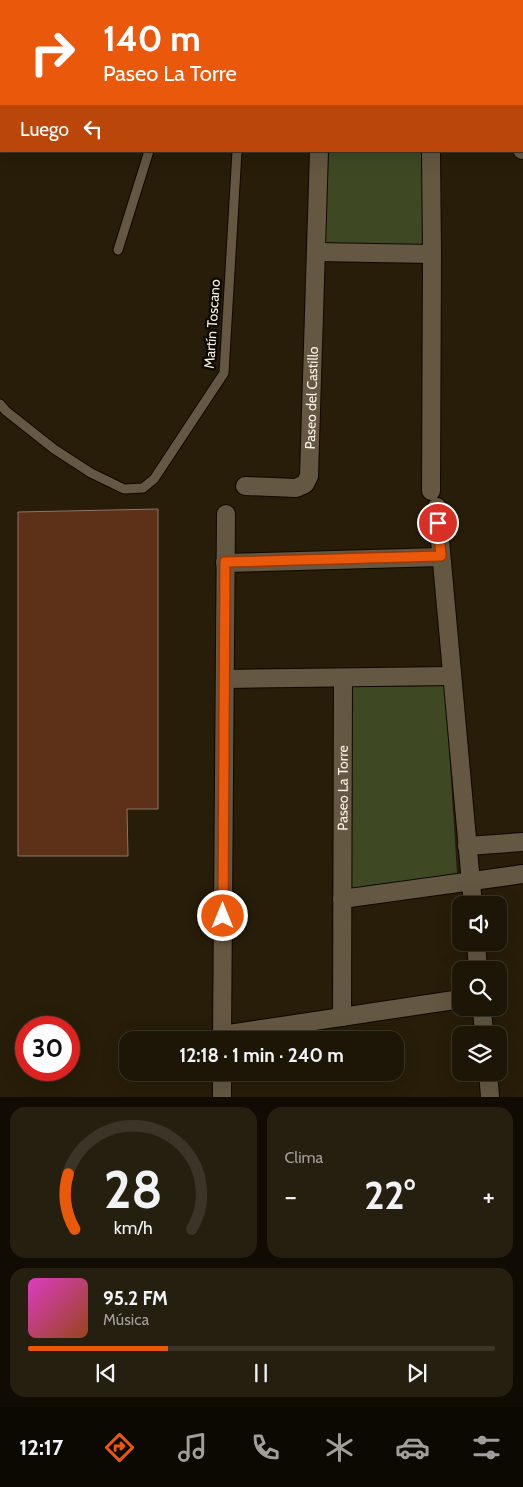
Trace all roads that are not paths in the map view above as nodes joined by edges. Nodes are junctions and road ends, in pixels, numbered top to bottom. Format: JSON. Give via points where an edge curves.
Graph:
{"nodes":[{"id":1,"x":149,"y":152,"type":"edge"},
{"id":2,"x":237,"y":152,"type":"edge"},
{"id":3,"x":319,"y":152,"type":"edge"},
{"id":4,"x":431,"y":152,"type":"edge"},
{"id":5,"x":118,"y":250,"type":"dead end"},
{"id":6,"x":316,"y":252,"type":"junction"},
{"id":7,"x":432,"y":254,"type":"junction"},
{"id":8,"x":0,"y":404,"type":"edge"},
{"id":9,"x":245,"y":486,"type":"dead end"},
{"id":10,"x":226,"y":514,"type":"dead end"},
{"id":11,"x":441,"y":556,"type":"junction"},
{"id":12,"x":225,"y":562,"type":"junction"},
{"id":13,"x":452,"y":676,"type":"junction"},
{"id":14,"x":343,"y":678,"type":"junction"},
{"id":15,"x":225,"y":679,"type":"junction"},
{"id":16,"x":523,"y":842,"type":"edge"},
{"id":17,"x":467,"y":846,"type":"junction"},
{"id":18,"x":523,"y":874,"type":"edge"},
{"id":19,"x":470,"y":881,"type":"junction"},
{"id":20,"x":472,"y":896,"type":"edge"},
{"id":21,"x":342,"y":899,"type":"junction"},
{"id":22,"x":452,"y":1000,"type":"edge"},
{"id":23,"x":342,"y":1017,"type":"junction"},
{"id":24,"x":222,"y":1031,"type":"edge"},
{"id":25,"x":262,"y":1031,"type":"edge"},
{"id":26,"x":222,"y":1081,"type":"edge"},
{"id":27,"x":489,"y":1081,"type":"edge"},
{"id":28,"x":222,"y":1097,"type":"edge"},
{"id":29,"x":490,"y":1097,"type":"edge"}],
"edges":[{"from":1,"to":5,"type":"lane"},
{"from":2,"to":8,"type":"lane","name":"Martín Toscano","via":[[224,373],[154,478],[143,488],[124,489],[54,449]]},
{"from":3,"to":6,"type":"street","name":"Paseo del Castillo"},
{"from":4,"to":7,"type":"street"},
{"from":6,"to":7,"type":"street"},
{"from":6,"to":9,"type":"street","name":"Paseo del Castillo","via":[[309,476],[305,484],[296,488]]},
{"from":7,"to":11,"type":"street","via":[[434,499]]},
{"from":10,"to":12,"type":"street"},
{"from":11,"to":12,"type":"street"},
{"from":11,"to":13,"type":"street"},
{"from":12,"to":15,"type":"street"},
{"from":13,"to":14,"type":"street"},
{"from":13,"to":17,"type":"street"},
{"from":14,"to":15,"type":"street"},
{"from":14,"to":21,"type":"street","name":"Paseo La Torre"},
{"from":15,"to":24,"type":"street"},
{"from":16,"to":17,"type":"street"},
{"from":17,"to":19,"type":"street"},
{"from":18,"to":19,"type":"street"},
{"from":19,"to":20,"type":"street"},
{"from":19,"to":21,"type":"street"},
{"from":21,"to":23,"type":"street","name":"Paseo La Torre"},
{"from":22,"to":23,"type":"street"},
{"from":23,"to":25,"type":"street"},
{"from":26,"to":28,"type":"street"},
{"from":27,"to":29,"type":"street"}]}
